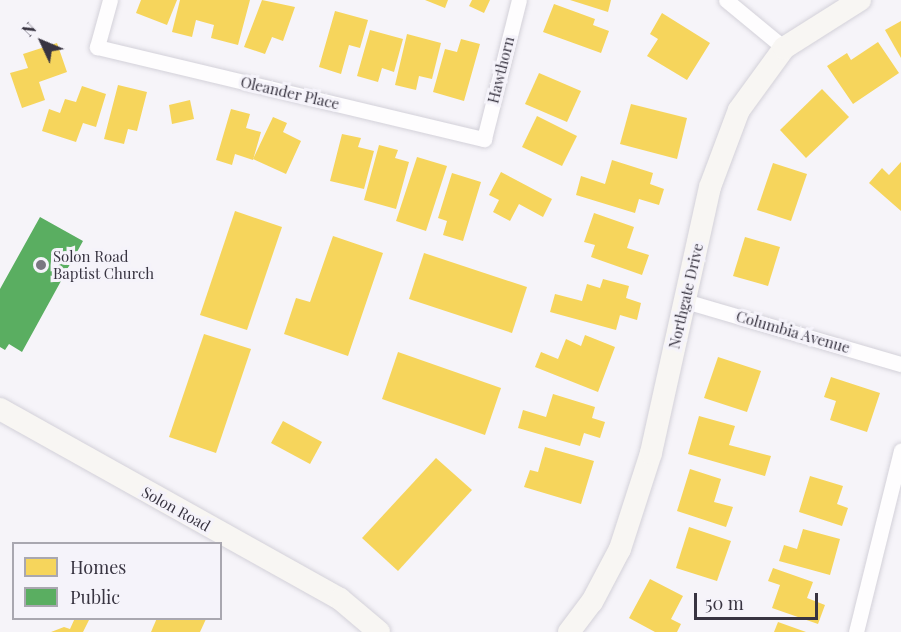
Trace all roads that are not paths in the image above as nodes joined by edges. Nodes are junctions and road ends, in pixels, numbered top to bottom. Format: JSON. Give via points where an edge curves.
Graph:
{"nodes":[{"id":1,"x":110,"y":0,"type":"edge"},
{"id":2,"x":519,"y":0,"type":"edge"},
{"id":3,"x":726,"y":0,"type":"edge"},
{"id":4,"x":860,"y":0,"type":"edge"},
{"id":5,"x":784,"y":48,"type":"junction"},
{"id":6,"x":484,"y":139,"type":"joint"},
{"id":7,"x":685,"y":301,"type":"junction"},
{"id":8,"x":901,"y":364,"type":"edge"},
{"id":9,"x":0,"y":409,"type":"edge"},
{"id":10,"x":901,"y":450,"type":"edge"},
{"id":11,"x":379,"y":632,"type":"edge"},
{"id":12,"x":569,"y":632,"type":"edge"},
{"id":13,"x":856,"y":632,"type":"edge"}],
"edges":[{"from":1,"to":6,"type":"street","name":"Oleander Place","via":[[97,47]]},
{"from":2,"to":6,"type":"street","name":"Hawthorn"},
{"from":3,"to":5,"type":"street"},
{"from":4,"to":5,"type":"street","name":"Northgate Drive"},
{"from":5,"to":7,"type":"street","name":"Northgate Drive","via":[[739,110],[710,187]]},
{"from":7,"to":8,"type":"street","name":"Columbia Avenue"},
{"from":7,"to":12,"type":"street","name":"Northgate Drive","via":[[651,453],[620,549],[592,602]]},
{"from":9,"to":11,"type":"street","name":"Solon Road","via":[[340,599]]},
{"from":10,"to":13,"type":"street"}]}
